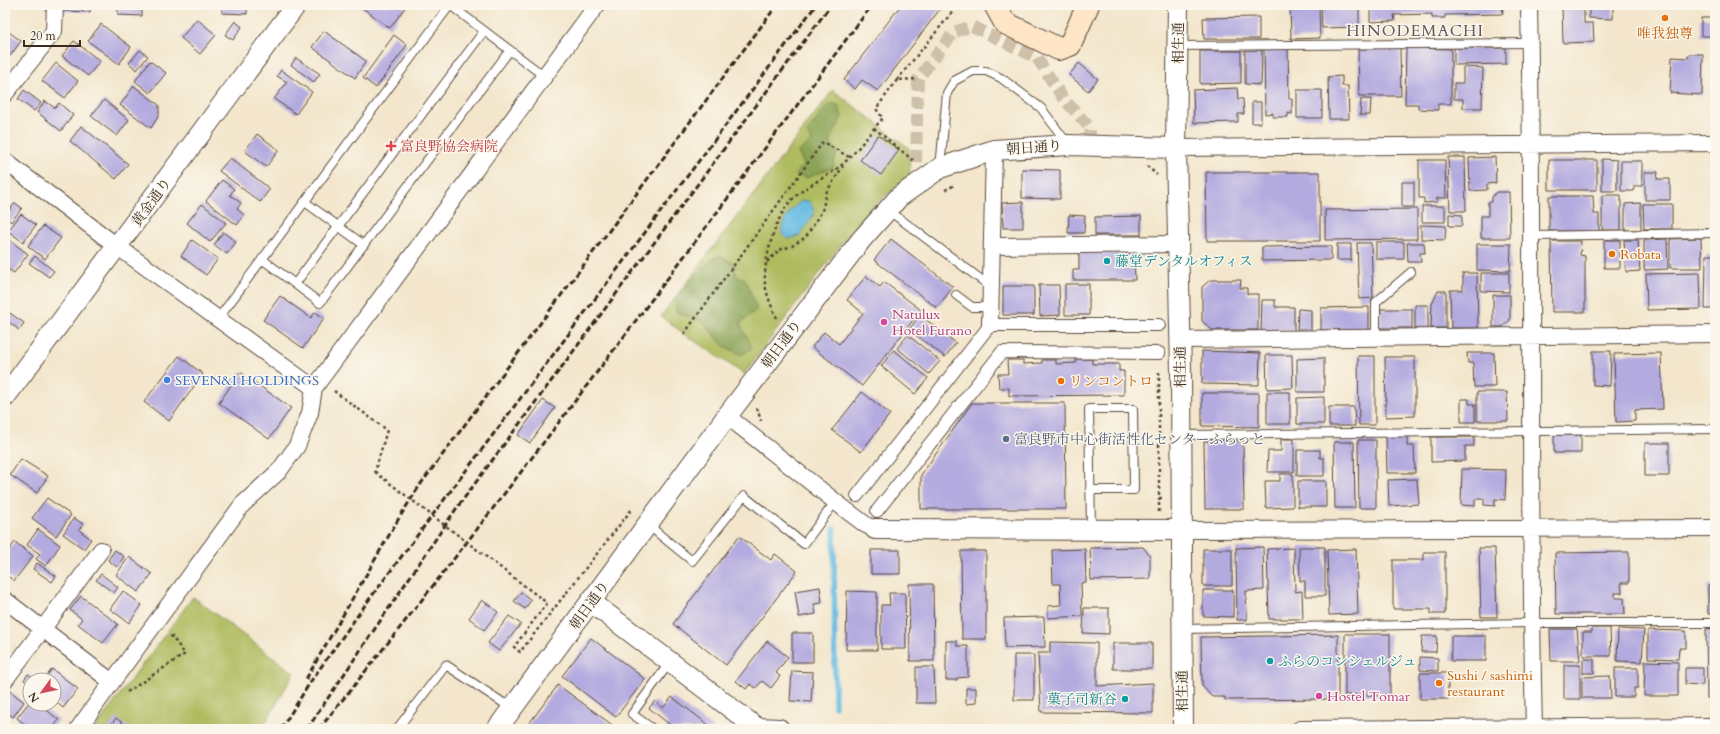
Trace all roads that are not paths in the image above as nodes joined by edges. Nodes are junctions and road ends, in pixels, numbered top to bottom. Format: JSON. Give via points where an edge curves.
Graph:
{"nodes":[{"id":1,"x":55,"y":5,"type":"edge"},
{"id":2,"x":296,"y":5,"type":"edge"},
{"id":3,"x":597,"y":5,"type":"edge"},
{"id":4,"x":995,"y":5,"type":"edge"},
{"id":5,"x":1088,"y":5,"type":"edge"},
{"id":6,"x":1178,"y":5,"type":"edge"},
{"id":7,"x":1530,"y":5,"type":"edge"},
{"id":8,"x":484,"y":31,"type":"junction"},
{"id":9,"x":1530,"y":43,"type":"junction"},
{"id":10,"x":1178,"y":46,"type":"junction"},
{"id":11,"x":510,"y":50,"type":"junction"},
{"id":12,"x":544,"y":76,"type":"junction"},
{"id":13,"x":5,"y":94,"type":"edge"},
{"id":14,"x":1715,"y":143,"type":"edge"},
{"id":15,"x":1531,"y":144,"type":"junction"},
{"id":16,"x":1068,"y":145,"type":"junction"},
{"id":17,"x":1176,"y":148,"type":"junction"},
{"id":18,"x":994,"y":150,"type":"junction"},
{"id":19,"x":5,"y":161,"type":"edge"},
{"id":20,"x":940,"y":168,"type":"junction"},
{"id":21,"x":305,"y":202,"type":"junction"},
{"id":22,"x":888,"y":210,"type":"junction"},
{"id":23,"x":338,"y":226,"type":"junction"},
{"id":24,"x":1715,"y":233,"type":"edge"},
{"id":25,"x":1532,"y":236,"type":"junction"},
{"id":26,"x":1178,"y":244,"type":"junction"},
{"id":27,"x":364,"y":245,"type":"junction"},
{"id":28,"x":992,"y":246,"type":"junction"},
{"id":29,"x":118,"y":247,"type":"junction"},
{"id":30,"x":262,"y":259,"type":"junction"},
{"id":31,"x":1411,"y":272,"type":"dead end"},
{"id":32,"x":295,"y":284,"type":"junction"},
{"id":33,"x":991,"y":287,"type":"junction"},
{"id":34,"x":956,"y":295,"type":"dead end"},
{"id":35,"x":991,"y":307,"type":"junction"},
{"id":36,"x":218,"y":319,"type":"junction"},
{"id":37,"x":990,"y":325,"type":"junction"},
{"id":38,"x":1159,"y":325,"type":"dead end"},
{"id":39,"x":1715,"y":334,"type":"edge"},
{"id":40,"x":1532,"y":336,"type":"junction"},
{"id":41,"x":1376,"y":338,"type":"junction"},
{"id":42,"x":1180,"y":340,"type":"junction"},
{"id":43,"x":1159,"y":353,"type":"dead end"},
{"id":44,"x":314,"y":388,"type":"junction"},
{"id":45,"x":5,"y":397,"type":"edge"},
{"id":46,"x":727,"y":416,"type":"junction"},
{"id":47,"x":1715,"y":429,"type":"edge"},
{"id":48,"x":1531,"y":430,"type":"junction"},
{"id":49,"x":1181,"y":435,"type":"junction"},
{"id":50,"x":1090,"y":490,"type":"junction"},
{"id":51,"x":856,"y":496,"type":"dead end"},
{"id":52,"x":835,"y":502,"type":"junction"},
{"id":53,"x":876,"y":520,"type":"junction"},
{"id":54,"x":647,"y":525,"type":"junction"},
{"id":55,"x":1715,"y":528,"type":"edge"},
{"id":56,"x":1530,"y":529,"type":"junction"},
{"id":57,"x":1091,"y":530,"type":"junction"},
{"id":58,"x":1181,"y":530,"type":"junction"},
{"id":59,"x":101,"y":550,"type":"dead end"},
{"id":60,"x":5,"y":600,"type":"edge"},
{"id":61,"x":591,"y":602,"type":"junction"},
{"id":62,"x":1532,"y":623,"type":"junction"},
{"id":63,"x":1715,"y":623,"type":"edge"},
{"id":64,"x":43,"y":628,"type":"junction"},
{"id":65,"x":1182,"y":629,"type":"junction"},
{"id":66,"x":670,"y":662,"type":"junction"},
{"id":67,"x":5,"y":680,"type":"edge"},
{"id":68,"x":112,"y":682,"type":"junction"},
{"id":69,"x":512,"y":709,"type":"junction"},
{"id":70,"x":1715,"y":726,"type":"edge"},
{"id":71,"x":1534,"y":728,"type":"edge"},
{"id":72,"x":78,"y":729,"type":"edge"},
{"id":73,"x":397,"y":729,"type":"edge"},
{"id":74,"x":497,"y":729,"type":"edge"},
{"id":75,"x":653,"y":729,"type":"edge"},
{"id":76,"x":779,"y":729,"type":"edge"},
{"id":77,"x":1183,"y":729,"type":"edge"},
{"id":78,"x":1300,"y":729,"type":"edge"}],
"edges":[{"from":1,"to":13,"type":"street","via":[[54,31]]},
{"from":2,"to":29,"type":"street","name":"黄金通り"},
{"from":3,"to":12,"type":"street"},
{"from":4,"to":5,"type":"main road","via":[[1005,23],[1058,48],[1070,45]]},
{"from":6,"to":10,"type":"street","name":"相生通"},
{"from":7,"to":9,"type":"street"},
{"from":8,"to":11,"type":"lane"},
{"from":8,"to":21,"type":"lane","via":[[450,6]]},
{"from":8,"to":23,"type":"lane"},
{"from":9,"to":10,"type":"lane"},
{"from":9,"to":15,"type":"street"},
{"from":10,"to":17,"type":"street","name":"相生通"},
{"from":11,"to":12,"type":"lane"},
{"from":11,"to":27,"type":"lane"},
{"from":12,"to":44,"type":"street"},
{"from":14,"to":15,"type":"street"},
{"from":15,"to":17,"type":"street"},
{"from":15,"to":25,"type":"street"},
{"from":16,"to":17,"type":"street","name":"朝日通り"},
{"from":16,"to":18,"type":"street","name":"朝日通り"},
{"from":16,"to":20,"type":"lane","via":[[1041,108],[1001,78],[986,71],[973,70],[954,81],[947,93]]},
{"from":17,"to":26,"type":"street","name":"相生通"},
{"from":18,"to":20,"type":"street","name":"朝日通り"},
{"from":18,"to":28,"type":"street"},
{"from":19,"to":29,"type":"street"},
{"from":20,"to":22,"type":"street","name":"朝日通り","via":[[900,197]]},
{"from":21,"to":23,"type":"lane"},
{"from":21,"to":30,"type":"lane"},
{"from":22,"to":33,"type":"lane"},
{"from":22,"to":46,"type":"street","name":"朝日通り","via":[[861,240]]},
{"from":23,"to":27,"type":"lane"},
{"from":23,"to":32,"type":"lane"},
{"from":24,"to":25,"type":"lane"},
{"from":25,"to":40,"type":"street"},
{"from":26,"to":28,"type":"street"},
{"from":26,"to":42,"type":"street","name":"相生通"},
{"from":27,"to":32,"type":"lane","via":[[320,303]]},
{"from":28,"to":33,"type":"street"},
{"from":29,"to":36,"type":"street"},
{"from":29,"to":45,"type":"street","name":"黄金通り"},
{"from":30,"to":32,"type":"lane"},
{"from":30,"to":36,"type":"lane"},
{"from":31,"to":41,"type":"lane","via":[[1376,302]]},
{"from":33,"to":35,"type":"street"},
{"from":34,"to":35,"type":"lane","via":[[972,308]]},
{"from":35,"to":37,"type":"street"},
{"from":36,"to":44,"type":"street"},
{"from":37,"to":38,"type":"street"},
{"from":37,"to":51,"type":"street"},
{"from":39,"to":40,"type":"street"},
{"from":40,"to":41,"type":"street"},
{"from":40,"to":48,"type":"street"},
{"from":41,"to":42,"type":"street"},
{"from":42,"to":49,"type":"street","name":"相生通"},
{"from":43,"to":53,"type":"street","via":[[1002,352]]},
{"from":44,"to":68,"type":"street","via":[[310,413],[297,446],[279,471],[242,505]]},
{"from":46,"to":52,"type":"street"},
{"from":46,"to":54,"type":"street","name":"朝日通り"},
{"from":47,"to":48,"type":"lane"},
{"from":48,"to":49,"type":"lane"},
{"from":48,"to":56,"type":"street"},
{"from":49,"to":58,"type":"street","name":"相生通"},
{"from":50,"to":50,"type":"lane","via":[[1089,409],[1132,409],[1134,490]]},
{"from":50,"to":57,"type":"lane"},
{"from":52,"to":53,"type":"street","via":[[866,525]]},
{"from":52,"to":54,"type":"lane","via":[[804,544],[744,496],[692,561]]},
{"from":53,"to":57,"type":"street"},
{"from":54,"to":61,"type":"street","name":"朝日通り"},
{"from":55,"to":56,"type":"street"},
{"from":56,"to":58,"type":"street"},
{"from":56,"to":62,"type":"street"},
{"from":57,"to":58,"type":"street"},
{"from":58,"to":65,"type":"street","name":"相生通"},
{"from":59,"to":64,"type":"street"},
{"from":60,"to":64,"type":"street"},
{"from":61,"to":66,"type":"street"},
{"from":61,"to":69,"type":"street","name":"朝日通り"},
{"from":62,"to":63,"type":"lane"},
{"from":62,"to":65,"type":"lane"},
{"from":62,"to":71,"type":"street"},
{"from":64,"to":67,"type":"street"},
{"from":64,"to":68,"type":"street"},
{"from":65,"to":77,"type":"street","name":"相生通"},
{"from":66,"to":75,"type":"lane","via":[[632,714]]},
{"from":66,"to":76,"type":"street","via":[[757,728]]},
{"from":68,"to":72,"type":"street"},
{"from":69,"to":73,"type":"lane","via":[[446,665]]},
{"from":69,"to":74,"type":"street","name":"朝日通り"},
{"from":70,"to":71,"type":"street"},
{"from":71,"to":78,"type":"street"}]}
